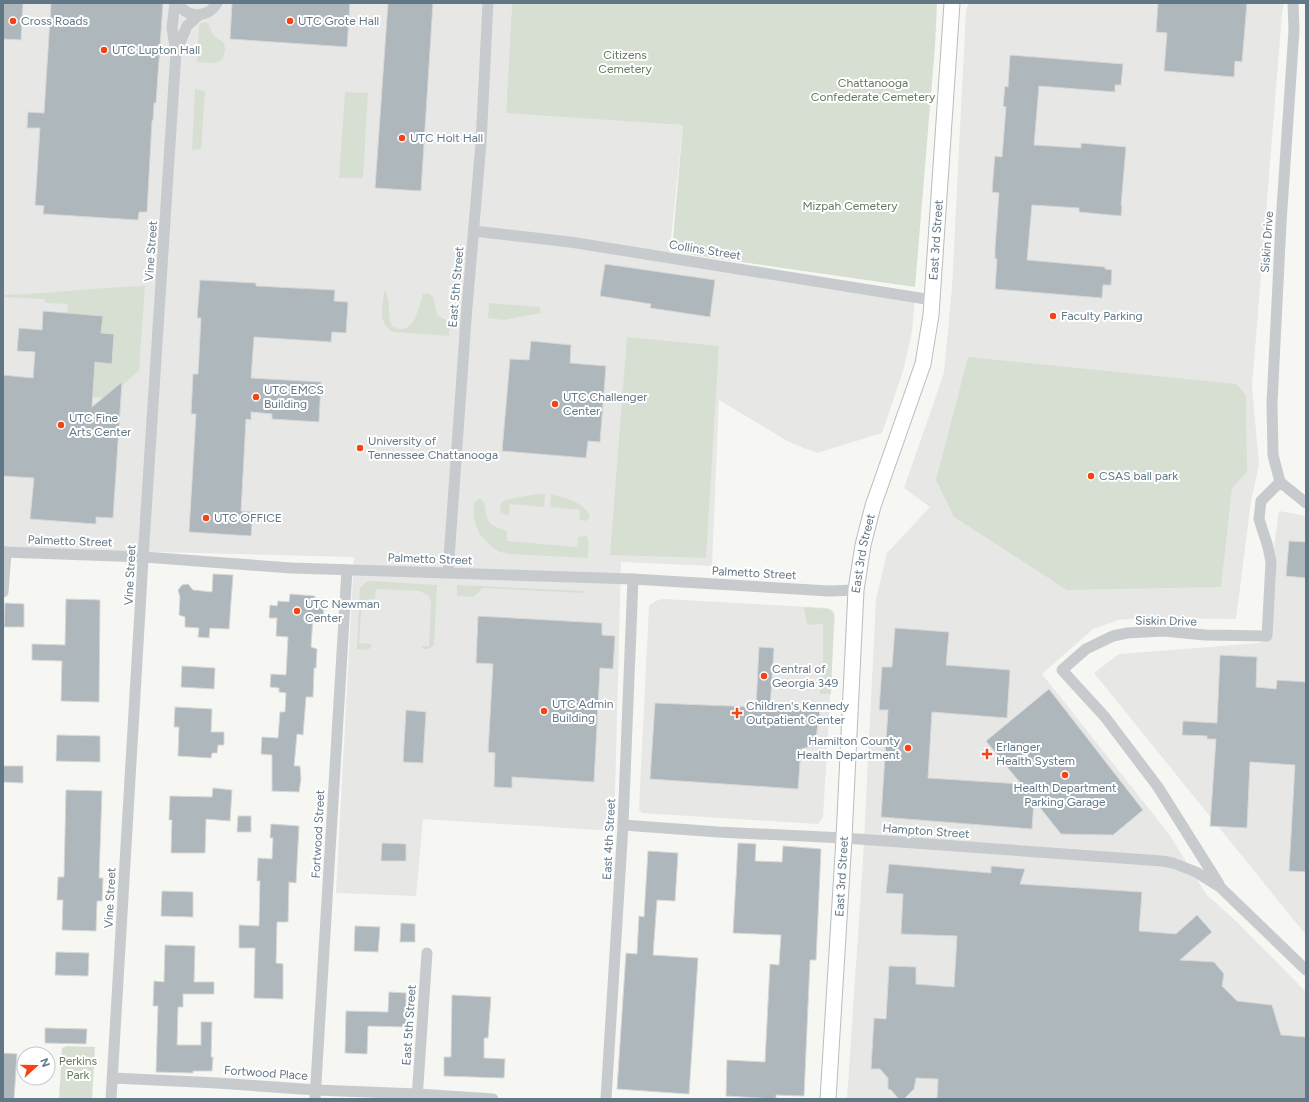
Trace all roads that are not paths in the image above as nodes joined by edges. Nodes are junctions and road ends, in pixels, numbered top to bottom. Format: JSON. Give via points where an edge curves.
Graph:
{"nodes":[{"id":1,"x":175,"y":3,"type":"edge"},
{"id":2,"x":178,"y":3,"type":"edge"},
{"id":3,"x":216,"y":3,"type":"edge"},
{"id":4,"x":488,"y":3,"type":"edge"},
{"id":5,"x":1293,"y":3,"type":"edge"},
{"id":6,"x":952,"y":8,"type":"edge"},
{"id":7,"x":199,"y":15,"type":"junction"},
{"id":8,"x":176,"y":52,"type":"junction"},
{"id":9,"x":474,"y":231,"type":"junction"},
{"id":10,"x":932,"y":300,"type":"junction"},
{"id":11,"x":1280,"y":482,"type":"junction"},
{"id":12,"x":1306,"y":503,"type":"edge"},
{"id":13,"x":4,"y":552,"type":"edge"},
{"id":14,"x":144,"y":557,"type":"junction"},
{"id":15,"x":347,"y":570,"type":"junction"},
{"id":16,"x":448,"y":573,"type":"junction"},
{"id":17,"x":633,"y":580,"type":"junction"},
{"id":18,"x":856,"y":590,"type":"junction"},
{"id":19,"x":3,"y":592,"type":"edge"},
{"id":20,"x":623,"y":825,"type":"junction"},
{"id":21,"x":844,"y":838,"type":"junction"},
{"id":22,"x":1220,"y":887,"type":"junction"},
{"id":23,"x":427,"y":953,"type":"dead end"},
{"id":24,"x":1306,"y":970,"type":"edge"},
{"id":25,"x":113,"y":1078,"type":"junction"},
{"id":26,"x":316,"y":1094,"type":"edge"},
{"id":27,"x":418,"y":1096,"type":"edge"},
{"id":28,"x":111,"y":1099,"type":"edge"},
{"id":29,"x":493,"y":1099,"type":"edge"},
{"id":30,"x":606,"y":1099,"type":"edge"},
{"id":31,"x":828,"y":1099,"type":"edge"}],
"edges":[{"from":1,"to":8,"type":"street","name":"Vine Street","via":[[172,28]]},
{"from":2,"to":7,"type":"street","via":[[187,13]]},
{"from":3,"to":7,"type":"street","name":"Vine Street","via":[[214,7]]},
{"from":4,"to":9,"type":"street","name":"East 5th Street"},
{"from":5,"to":11,"type":"street","name":"Siskin Drive","via":[[1294,30],[1272,403],[1274,455]]},
{"from":6,"to":10,"type":"main road","name":"East 3rd Street"},
{"from":7,"to":8,"type":"street","name":"Vine Street","via":[[187,26]]},
{"from":8,"to":14,"type":"street","name":"Vine Street"},
{"from":9,"to":10,"type":"street","name":"Collins Street","via":[[570,242]]},
{"from":9,"to":16,"type":"street","name":"East 5th Street"},
{"from":10,"to":18,"type":"main road","name":"East 3rd Street","via":[[923,364],[873,506],[863,545]]},
{"from":11,"to":12,"type":"street"},
{"from":11,"to":22,"type":"street","name":"Siskin Drive","via":[[1261,501],[1260,519],[1271,562],[1267,636],[1204,635],[1163,631],[1127,633],[1113,636],[1086,649],[1062,670],[1104,717],[1158,786]]},
{"from":13,"to":14,"type":"street","name":"Palmetto Street"},
{"from":13,"to":19,"type":"street"},
{"from":14,"to":15,"type":"street","name":"Palmetto Street"},
{"from":14,"to":25,"type":"street","name":"Vine Street"},
{"from":15,"to":16,"type":"street","name":"Palmetto Street"},
{"from":15,"to":26,"type":"street","name":"Fortwood Street"},
{"from":16,"to":17,"type":"street","name":"Palmetto Street"},
{"from":17,"to":18,"type":"street","name":"Palmetto Street","via":[[829,591]]},
{"from":17,"to":20,"type":"street","name":"East 4th Street"},
{"from":18,"to":21,"type":"main road","name":"East 3rd Street"},
{"from":20,"to":21,"type":"street","name":"Hampton Street"},
{"from":20,"to":30,"type":"street","name":"East 4th Street"},
{"from":21,"to":22,"type":"street","name":"Hampton Street","via":[[1162,861],[1196,872]]},
{"from":21,"to":31,"type":"main road","name":"East 3rd Street"},
{"from":22,"to":24,"type":"street"},
{"from":23,"to":27,"type":"street","name":"East 5th Street"},
{"from":25,"to":26,"type":"street","name":"Fortwood Place","via":[[217,1083]]},
{"from":25,"to":28,"type":"street","name":"Vine Street"},
{"from":26,"to":27,"type":"street","name":"Fortwood Place"},
{"from":27,"to":29,"type":"street","name":"Fortwood Place"}]}
